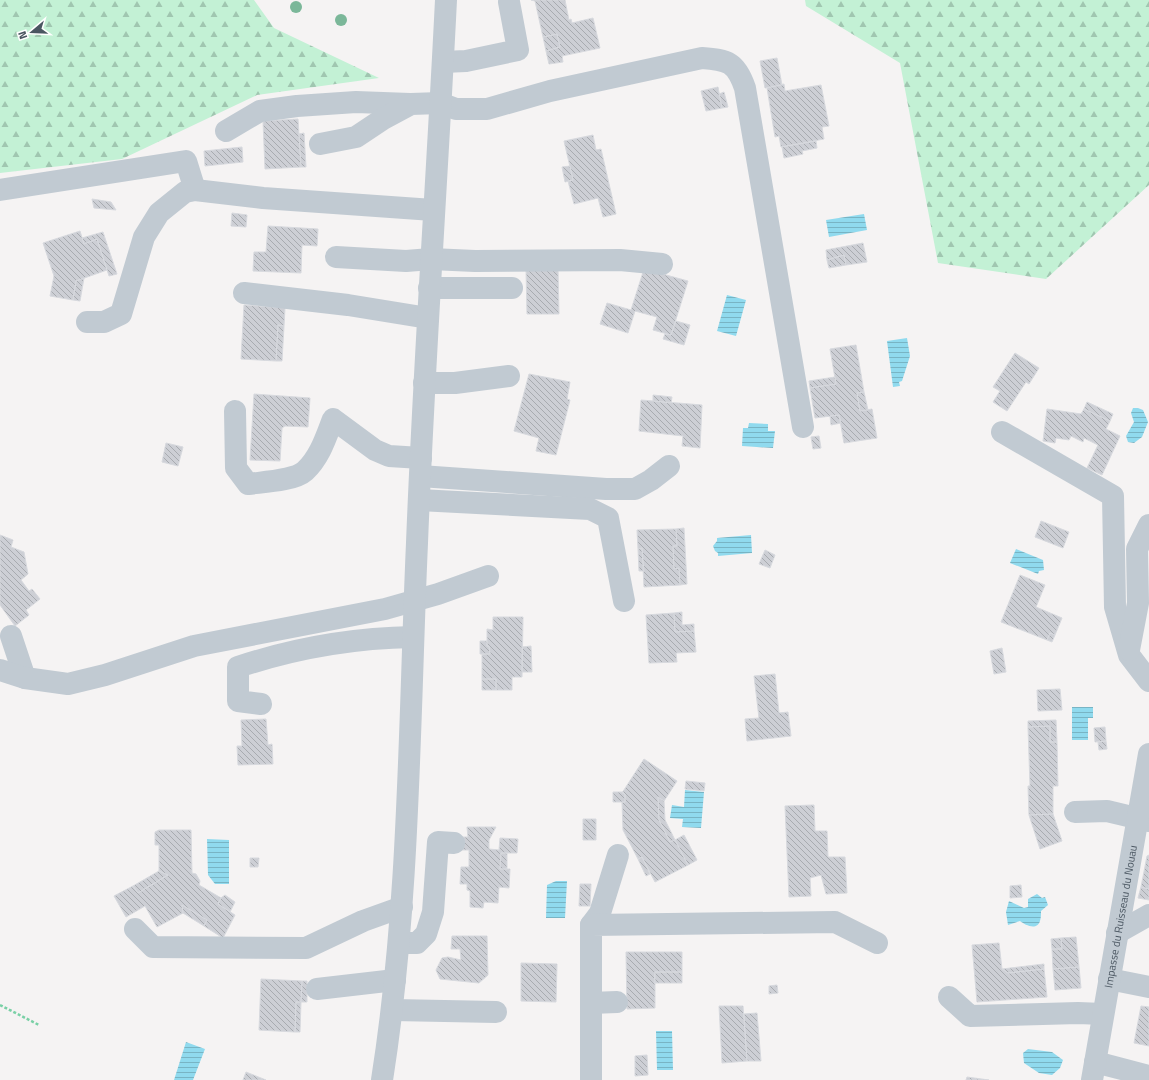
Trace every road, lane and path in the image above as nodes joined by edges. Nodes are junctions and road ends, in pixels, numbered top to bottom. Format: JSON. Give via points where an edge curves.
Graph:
{"nodes":[{"id":1,"x":446,"y":0,"type":"edge"},
{"id":2,"x":509,"y":2,"type":"dead end"},
{"id":3,"x":443,"y":62,"type":"junction"},
{"id":4,"x":440,"y":103,"type":"junction"},
{"id":5,"x":411,"y":104,"type":"junction"},
{"id":6,"x":226,"y":131,"type":"dead end"},
{"id":7,"x":320,"y":144,"type":"dead end"},
{"id":8,"x":0,"y":190,"type":"edge"},
{"id":9,"x":195,"y":190,"type":"junction"},
{"id":10,"x":433,"y":210,"type":"junction"},
{"id":11,"x":336,"y":257,"type":"dead end"},
{"id":12,"x":431,"y":259,"type":"junction"},
{"id":13,"x":662,"y":264,"type":"dead end"},
{"id":14,"x":429,"y":288,"type":"junction"},
{"id":15,"x":512,"y":288,"type":"dead end"},
{"id":16,"x":244,"y":293,"type":"dead end"},
{"id":17,"x":428,"y":318,"type":"junction"},
{"id":18,"x":87,"y":322,"type":"dead end"},
{"id":19,"x":509,"y":376,"type":"dead end"},
{"id":20,"x":424,"y":383,"type":"junction"},
{"id":21,"x":235,"y":411,"type":"dead end"},
{"id":22,"x":803,"y":427,"type":"dead end"},
{"id":23,"x":1002,"y":432,"type":"dead end"},
{"id":24,"x":669,"y":466,"type":"dead end"},
{"id":25,"x":420,"y":467,"type":"junction"},
{"id":26,"x":419,"y":500,"type":"junction"},
{"id":27,"x":1149,"y":524,"type":"edge"},
{"id":28,"x":488,"y":576,"type":"dead end"},
{"id":29,"x":415,"y":601,"type":"junction"},
{"id":30,"x":624,"y":601,"type":"dead end"},
{"id":31,"x":11,"y":636,"type":"dead end"},
{"id":32,"x":414,"y":637,"type":"junction"},
{"id":33,"x":1139,"y":654,"type":"edge"},
{"id":34,"x":0,"y":670,"type":"edge"},
{"id":35,"x":25,"y":678,"type":"junction"},
{"id":36,"x":1149,"y":681,"type":"edge"},
{"id":37,"x":261,"y":704,"type":"dead end"},
{"id":38,"x":1149,"y":754,"type":"edge"},
{"id":39,"x":1075,"y":812,"type":"dead end"},
{"id":40,"x":1144,"y":820,"type":"edge"},
{"id":41,"x":454,"y":843,"type":"dead end"},
{"id":42,"x":618,"y":855,"type":"dead end"},
{"id":43,"x":402,"y":906,"type":"junction"},
{"id":44,"x":1149,"y":915,"type":"edge"},
{"id":45,"x":591,"y":925,"type":"junction"},
{"id":46,"x":135,"y":929,"type":"dead end"},
{"id":47,"x":1117,"y":933,"type":"junction"},
{"id":48,"x":399,"y":943,"type":"junction"},
{"id":49,"x":877,"y":943,"type":"dead end"},
{"id":50,"x":1109,"y":979,"type":"junction"},
{"id":51,"x":395,"y":980,"type":"junction"},
{"id":52,"x":1149,"y":987,"type":"edge"},
{"id":53,"x":317,"y":989,"type":"dead end"},
{"id":54,"x":949,"y":997,"type":"dead end"},
{"id":55,"x":617,"y":1002,"type":"dead end"},
{"id":56,"x":591,"y":1003,"type":"junction"},
{"id":57,"x":0,"y":1005,"type":"edge"},
{"id":58,"x":393,"y":1010,"type":"junction"},
{"id":59,"x":496,"y":1012,"type":"dead end"},
{"id":60,"x":1103,"y":1014,"type":"junction"},
{"id":61,"x":39,"y":1025,"type":"dead end"},
{"id":62,"x":1093,"y":1071,"type":"edge"},
{"id":63,"x":1149,"y":1076,"type":"edge"},
{"id":64,"x":382,"y":1080,"type":"edge"},
{"id":65,"x":591,"y":1080,"type":"edge"}],
"edges":[{"from":1,"to":3,"type":"street"},
{"from":2,"to":3,"type":"street","via":[[518,50],[466,61]]},
{"from":3,"to":4,"type":"street"},
{"from":4,"to":5,"type":"street"},
{"from":4,"to":10,"type":"street"},
{"from":4,"to":22,"type":"street","via":[[456,109],[487,109],[550,91],[702,58],[723,60],[739,71],[745,88]]},
{"from":5,"to":6,"type":"street","via":[[356,102],[260,111]]},
{"from":5,"to":7,"type":"street","via":[[356,137]]},
{"from":8,"to":9,"type":"street","via":[[186,161]]},
{"from":9,"to":10,"type":"street","via":[[263,198]]},
{"from":9,"to":18,"type":"street","via":[[185,192],[159,213],[144,237],[121,314],[104,322]]},
{"from":10,"to":12,"type":"street"},
{"from":11,"to":12,"type":"street","via":[[406,261]]},
{"from":12,"to":13,"type":"street","via":[[620,260]]},
{"from":12,"to":14,"type":"street"},
{"from":14,"to":15,"type":"street"},
{"from":14,"to":17,"type":"street"},
{"from":16,"to":17,"type":"street","via":[[348,305]]},
{"from":17,"to":20,"type":"street"},
{"from":19,"to":20,"type":"street","via":[[455,383]]},
{"from":20,"to":25,"type":"street"},
{"from":21,"to":25,"type":"street","via":[[236,468],[248,484],[279,481],[304,472],[320,451],[333,419],[375,450]]},
{"from":23,"to":33,"type":"street","via":[[1113,496],[1115,607]]},
{"from":24,"to":25,"type":"street","via":[[634,489],[606,489]]},
{"from":25,"to":26,"type":"street"},
{"from":26,"to":29,"type":"street"},
{"from":26,"to":30,"type":"street","via":[[590,509],[608,518]]},
{"from":27,"to":33,"type":"street","via":[[1137,549]]},
{"from":28,"to":29,"type":"street"},
{"from":29,"to":32,"type":"street"},
{"from":29,"to":35,"type":"street","via":[[363,614],[194,646],[68,684]]},
{"from":31,"to":35,"type":"street"},
{"from":32,"to":37,"type":"street","via":[[375,637],[319,646],[238,667],[238,701]]},
{"from":32,"to":43,"type":"street"},
{"from":33,"to":36,"type":"street"},
{"from":34,"to":35,"type":"street"},
{"from":38,"to":40,"type":"street","name":"Impasse du Ruisseau du Nouau"},
{"from":39,"to":40,"type":"street","via":[[1107,811]]},
{"from":40,"to":47,"type":"street","name":"Impasse du Ruisseau du Nouau"},
{"from":41,"to":48,"type":"street","via":[[438,842],[433,912],[426,934],[417,944]]},
{"from":42,"to":45,"type":"street","via":[[600,913]]},
{"from":43,"to":46,"type":"street","via":[[306,948],[153,947]]},
{"from":43,"to":48,"type":"street"},
{"from":44,"to":47,"type":"street"},
{"from":45,"to":49,"type":"street","via":[[835,922]]},
{"from":45,"to":56,"type":"street"},
{"from":47,"to":50,"type":"street","name":"Impasse du Ruisseau du Nouau"},
{"from":48,"to":51,"type":"street"},
{"from":50,"to":52,"type":"street"},
{"from":50,"to":60,"type":"street","name":"Impasse du Ruisseau du Nouau"},
{"from":51,"to":53,"type":"street"},
{"from":51,"to":58,"type":"street"},
{"from":54,"to":60,"type":"street","via":[[970,1016]]},
{"from":55,"to":56,"type":"street"},
{"from":56,"to":65,"type":"street"},
{"from":57,"to":61,"type":"path"},
{"from":58,"to":59,"type":"street"},
{"from":58,"to":64,"type":"street"},
{"from":60,"to":62,"type":"street","name":"Impasse du Ruisseau du Nouau"},
{"from":62,"to":63,"type":"street"}]}
